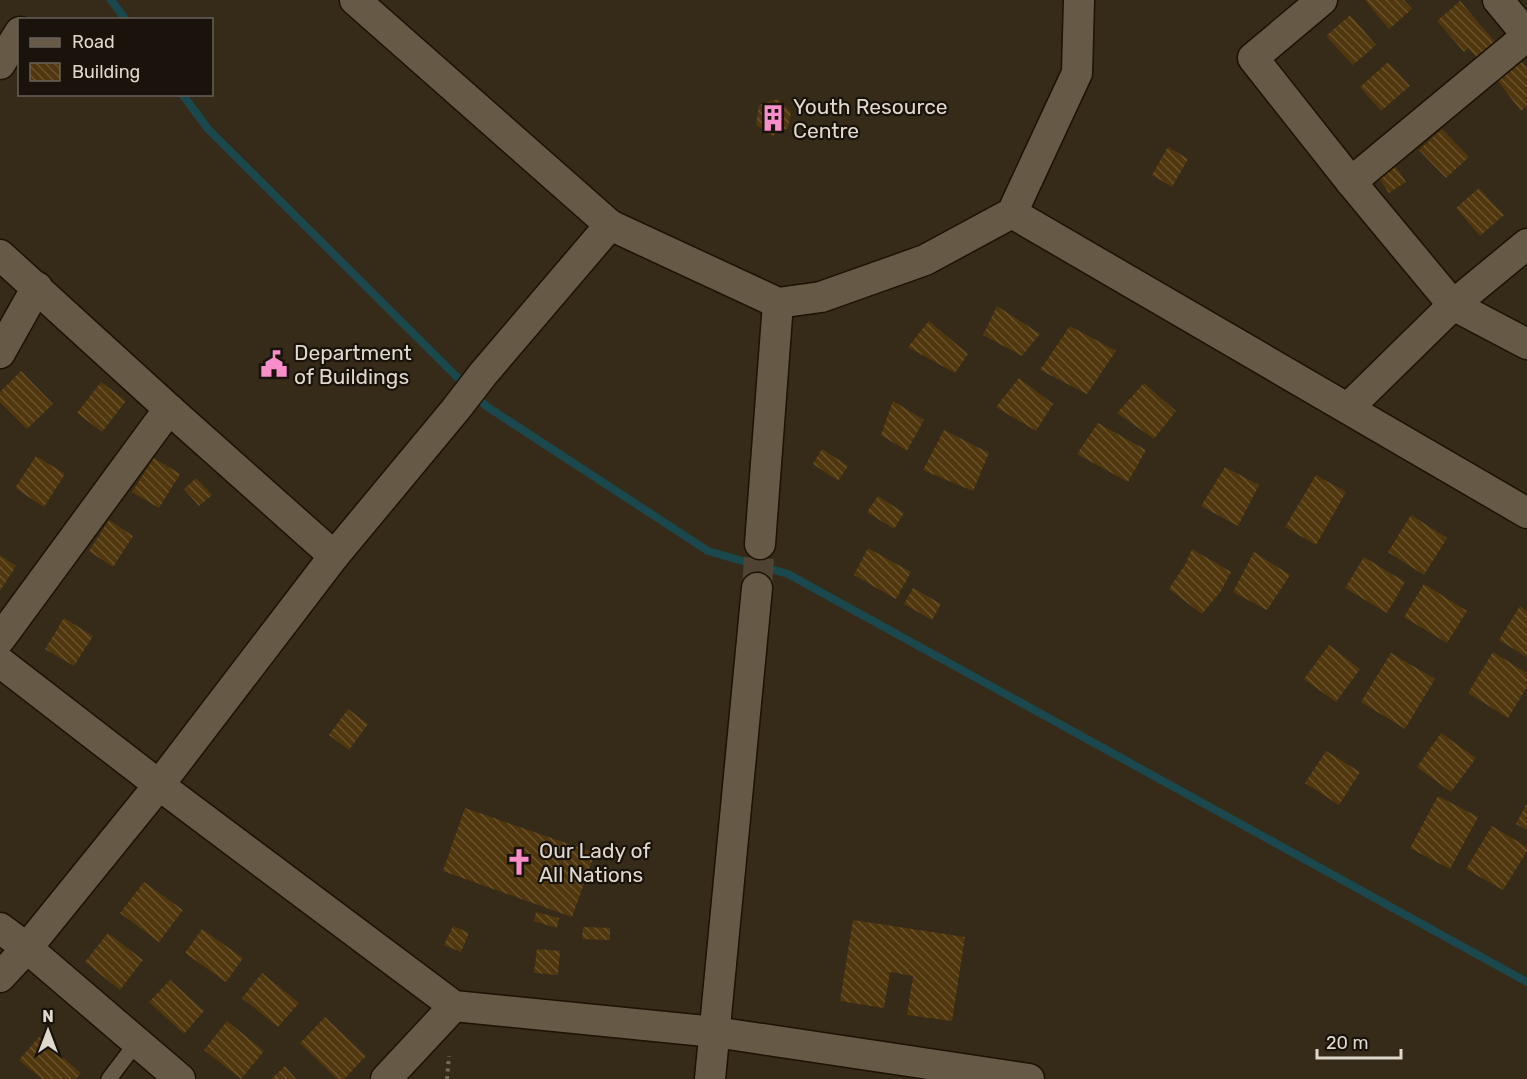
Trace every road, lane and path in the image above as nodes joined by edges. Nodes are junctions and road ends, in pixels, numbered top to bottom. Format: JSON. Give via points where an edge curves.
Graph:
{"nodes":[{"id":1,"x":355,"y":0,"type":"edge"},
{"id":2,"x":1079,"y":0,"type":"edge"},
{"id":3,"x":1322,"y":0,"type":"edge"},
{"id":4,"x":1498,"y":0,"type":"edge"},
{"id":5,"x":1290,"y":10,"type":"edge"},
{"id":6,"x":18,"y":35,"type":"edge"},
{"id":7,"x":1527,"y":35,"type":"edge"},
{"id":8,"x":0,"y":64,"type":"edge"},
{"id":9,"x":1351,"y":183,"type":"junction"},
{"id":10,"x":1012,"y":213,"type":"junction"},
{"id":11,"x":610,"y":225,"type":"junction"},
{"id":12,"x":1527,"y":244,"type":"edge"},
{"id":13,"x":0,"y":255,"type":"edge"},
{"id":14,"x":37,"y":287,"type":"junction"},
{"id":15,"x":778,"y":303,"type":"junction"},
{"id":16,"x":1454,"y":305,"type":"junction"},
{"id":17,"x":1527,"y":344,"type":"edge"},
{"id":18,"x":0,"y":353,"type":"edge"},
{"id":19,"x":1348,"y":408,"type":"junction"},
{"id":20,"x":169,"y":409,"type":"junction"},
{"id":21,"x":1527,"y":513,"type":"edge"},
{"id":22,"x":760,"y":544,"type":"tunnel mouth"},
{"id":23,"x":334,"y":556,"type":"junction"},
{"id":24,"x":757,"y":588,"type":"tunnel mouth"},
{"id":25,"x":0,"y":639,"type":"edge"},
{"id":26,"x":0,"y":662,"type":"edge"},
{"id":27,"x":159,"y":785,"type":"junction"},
{"id":28,"x":0,"y":928,"type":"edge"},
{"id":29,"x":27,"y":948,"type":"junction"},
{"id":30,"x":0,"y":978,"type":"edge"},
{"id":31,"x":454,"y":1006,"type":"junction"},
{"id":32,"x":715,"y":1032,"type":"junction"},
{"id":33,"x":137,"y":1042,"type":"junction"},
{"id":34,"x":109,"y":1079,"type":"edge"},
{"id":35,"x":180,"y":1079,"type":"edge"},
{"id":36,"x":386,"y":1079,"type":"edge"},
{"id":37,"x":710,"y":1079,"type":"edge"},
{"id":38,"x":1029,"y":1079,"type":"edge"}],
"edges":[{"from":1,"to":11,"type":"street"},
{"from":2,"to":10,"type":"street","via":[[1077,73]]},
{"from":3,"to":5,"type":"street"},
{"from":4,"to":7,"type":"street"},
{"from":5,"to":9,"type":"street","via":[[1253,58]]},
{"from":6,"to":8,"type":"street"},
{"from":7,"to":9,"type":"street"},
{"from":9,"to":16,"type":"street"},
{"from":10,"to":15,"type":"street","via":[[925,260],[821,297]]},
{"from":10,"to":19,"type":"street"},
{"from":11,"to":15,"type":"street"},
{"from":11,"to":23,"type":"street"},
{"from":12,"to":16,"type":"street"},
{"from":13,"to":14,"type":"street"},
{"from":14,"to":18,"type":"street"},
{"from":14,"to":20,"type":"street"},
{"from":15,"to":22,"type":"street"},
{"from":16,"to":17,"type":"street"},
{"from":16,"to":19,"type":"street"},
{"from":19,"to":21,"type":"street"},
{"from":20,"to":23,"type":"street"},
{"from":20,"to":25,"type":"street"},
{"from":23,"to":27,"type":"street"},
{"from":24,"to":32,"type":"street"},
{"from":26,"to":27,"type":"street"},
{"from":27,"to":29,"type":"street"},
{"from":27,"to":31,"type":"street"},
{"from":28,"to":29,"type":"street"},
{"from":29,"to":30,"type":"street"},
{"from":29,"to":33,"type":"street"},
{"from":31,"to":32,"type":"street"},
{"from":31,"to":36,"type":"street"},
{"from":32,"to":37,"type":"street"},
{"from":32,"to":38,"type":"street"},
{"from":33,"to":34,"type":"lane"},
{"from":33,"to":35,"type":"street"}]}
